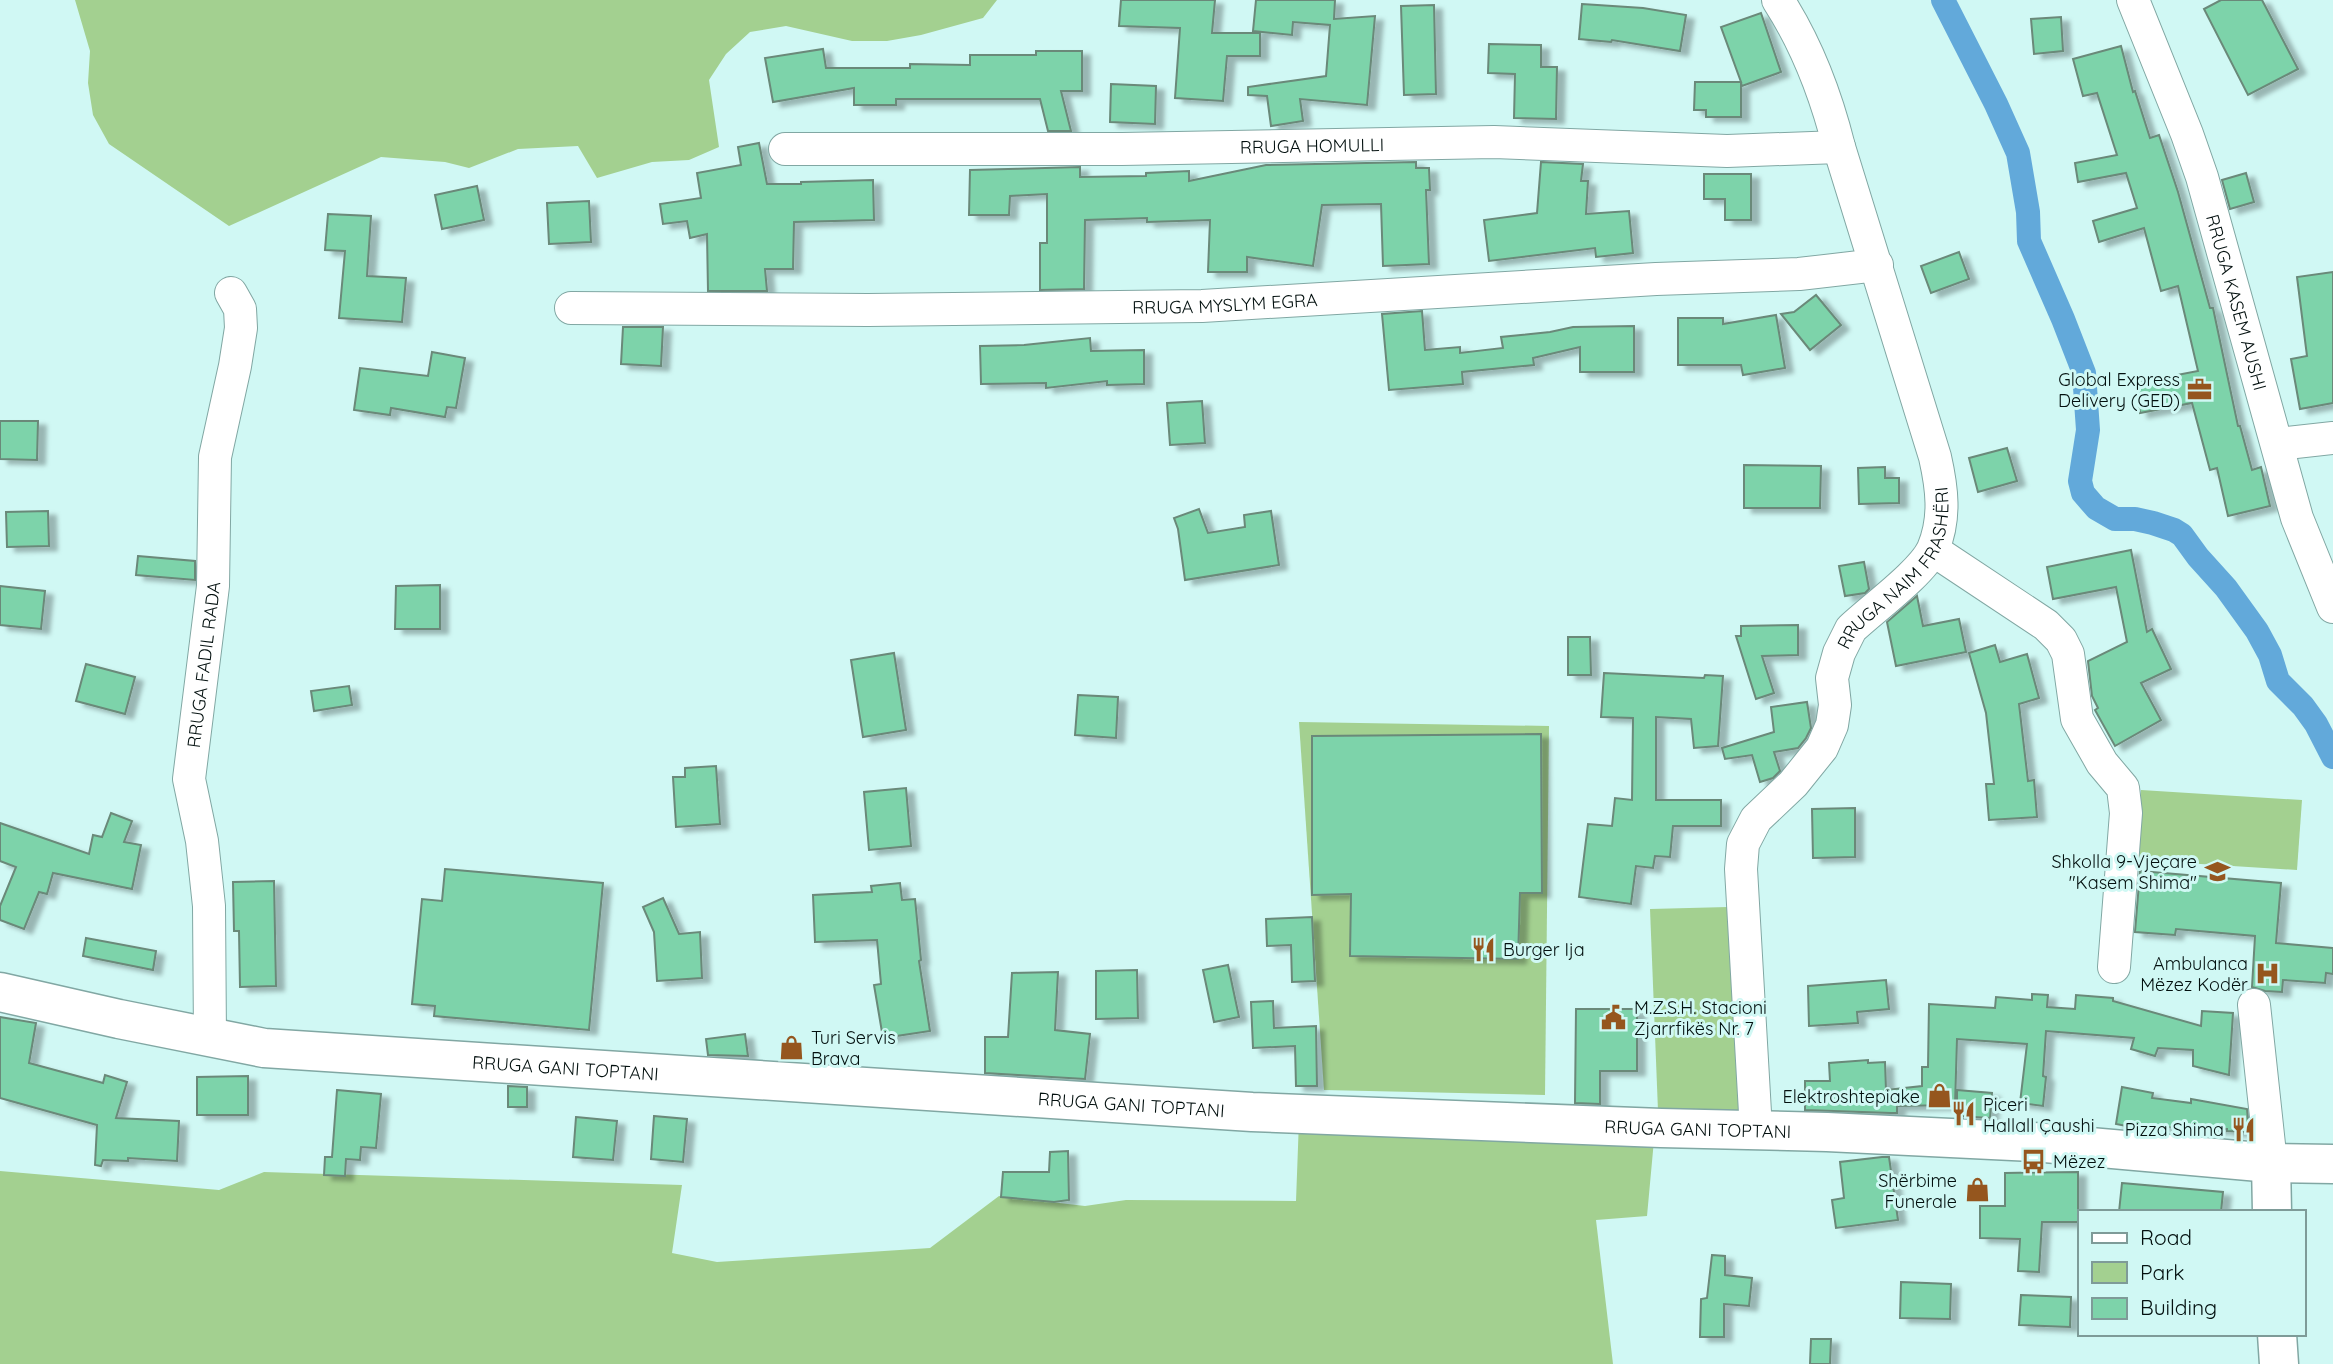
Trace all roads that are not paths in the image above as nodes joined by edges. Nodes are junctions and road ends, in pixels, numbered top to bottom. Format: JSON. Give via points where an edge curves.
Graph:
{"nodes":[{"id":1,"x":1778,"y":0,"type":"edge"},
{"id":2,"x":2133,"y":0,"type":"edge"},
{"id":3,"x":1839,"y":148,"type":"junction"},
{"id":4,"x":785,"y":149,"type":"dead end"},
{"id":5,"x":1877,"y":265,"type":"junction"},
{"id":6,"x":231,"y":293,"type":"dead end"},
{"id":7,"x":571,"y":308,"type":"dead end"},
{"id":8,"x":2333,"y":439,"type":"edge"},
{"id":9,"x":2278,"y":444,"type":"junction"},
{"id":10,"x":1933,"y":550,"type":"junction"},
{"id":11,"x":2326,"y":571,"type":"edge"},
{"id":12,"x":2333,"y":607,"type":"edge"},
{"id":13,"x":2114,"y":967,"type":"dead end"},
{"id":14,"x":0,"y":992,"type":"edge"},
{"id":15,"x":2254,"y":1005,"type":"dead end"},
{"id":16,"x":210,"y":1038,"type":"junction"},
{"id":17,"x":1756,"y":1130,"type":"junction"},
{"id":18,"x":2271,"y":1163,"type":"junction"},
{"id":19,"x":2333,"y":1164,"type":"edge"},
{"id":20,"x":2272,"y":1210,"type":"edge"},
{"id":21,"x":2277,"y":1336,"type":"edge"},
{"id":22,"x":2279,"y":1364,"type":"edge"}],
"edges":[{"from":1,"to":3,"type":"street","name":"RRUGA NAIM FRASHËRI","via":[[1813,66]]},
{"from":2,"to":9,"type":"street","name":"RRUGA KASEM AUSHI","via":[[2199,166]]},
{"from":3,"to":4,"type":"street","name":"RRUGA HOMULLI","via":[[1727,151],[1485,142]]},
{"from":3,"to":5,"type":"street","name":"RRUGA NAIM FRASHËRI"},
{"from":5,"to":7,"type":"street","name":"RRUGA MYSLYM EGRA","via":[[1799,274],[1202,306]]},
{"from":5,"to":10,"type":"street","name":"RRUGA NAIM FRASHËRI","via":[[1942,486],[1943,507]]},
{"from":6,"to":16,"type":"street","name":"RRUGA FADIL RADA","via":[[240,309],[241,328],[215,457],[213,586],[189,779],[209,906]]},
{"from":8,"to":9,"type":"street"},
{"from":9,"to":11,"type":"street","name":"RRUGA KASEM AUSHI","via":[[2297,517]]},
{"from":10,"to":13,"type":"street","via":[[2046,625],[2068,654],[2077,719],[2102,763],[2123,788],[2126,813]]},
{"from":10,"to":17,"type":"street","name":"RRUGA NAIM FRASHËRI","via":[[1851,629],[1832,678],[1835,705],[1822,748],[1756,819],[1742,844]]},
{"from":11,"to":12,"type":"street","name":"RRUGA KASEM AUSHI"},
{"from":14,"to":16,"type":"main road","name":"RRUGA GANI TOPTANI"},
{"from":15,"to":18,"type":"street"},
{"from":16,"to":17,"type":"main road","name":"RRUGA GANI TOPTANI","via":[[264,1048],[1252,1112]]},
{"from":17,"to":18,"type":"main road","name":"RRUGA GANI TOPTANI","via":[[2034,1142]]},
{"from":18,"to":19,"type":"main road","name":"RRUGA GANI TOPTANI"},
{"from":18,"to":20,"type":"main road"},
{"from":21,"to":22,"type":"main road"}]}
